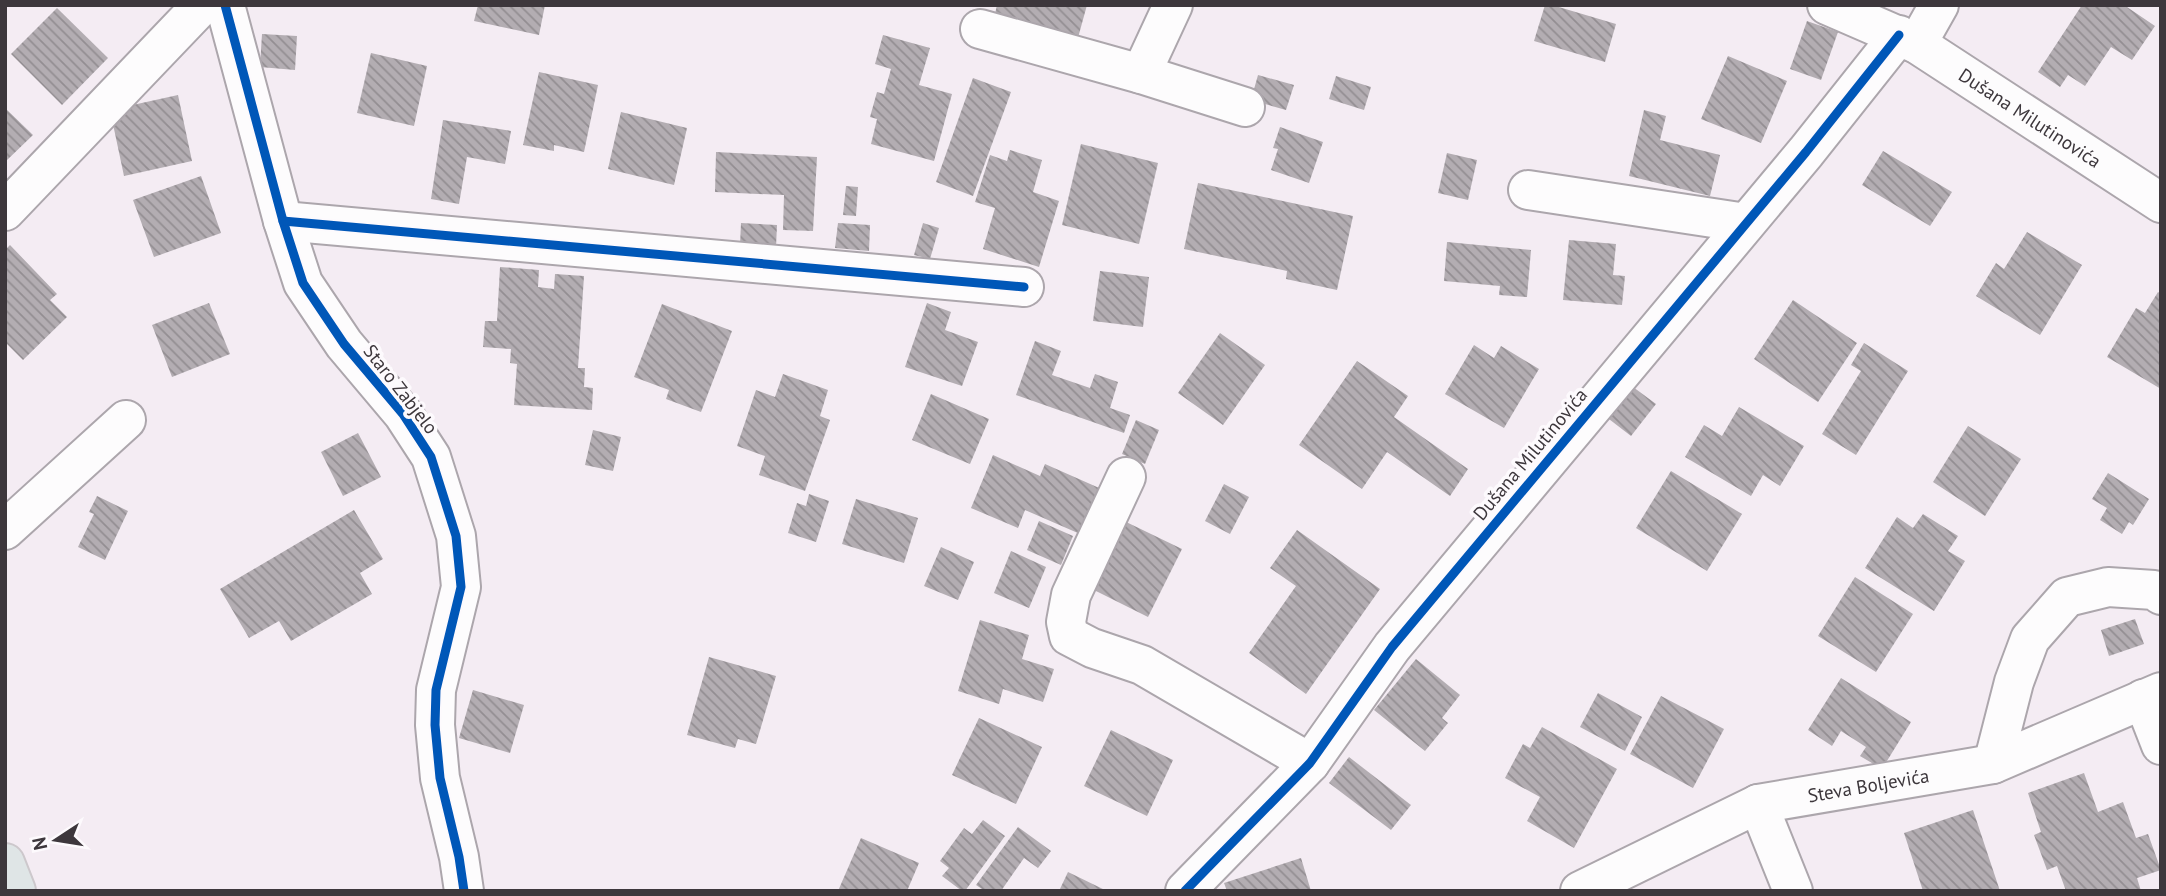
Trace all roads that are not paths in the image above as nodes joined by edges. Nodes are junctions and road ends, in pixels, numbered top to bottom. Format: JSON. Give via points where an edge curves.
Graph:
{"nodes":[{"id":1,"x":202,"y":5,"type":"edge"},
{"id":2,"x":225,"y":5,"type":"edge"},
{"id":3,"x":1172,"y":5,"type":"edge"},
{"id":4,"x":1827,"y":5,"type":"edge"},
{"id":5,"x":1939,"y":5,"type":"edge"},
{"id":6,"x":980,"y":29,"type":"dead end"},
{"id":7,"x":1908,"y":39,"type":"junction"},
{"id":8,"x":1141,"y":74,"type":"junction"},
{"id":9,"x":1245,"y":107,"type":"dead end"},
{"id":10,"x":1528,"y":190,"type":"dead end"},
{"id":11,"x":2161,"y":203,"type":"edge"},
{"id":12,"x":5,"y":211,"type":"edge"},
{"id":13,"x":283,"y":221,"type":"junction"},
{"id":14,"x":1746,"y":223,"type":"junction"},
{"id":15,"x":1024,"y":287,"type":"dead end"},
{"id":16,"x":127,"y":420,"type":"dead end"},
{"id":17,"x":1126,"y":477,"type":"dead end"},
{"id":18,"x":5,"y":530,"type":"edge"},
{"id":19,"x":2161,"y":595,"type":"edge"},
{"id":20,"x":2152,"y":695,"type":"edge"},
{"id":21,"x":2161,"y":745,"type":"edge"},
{"id":22,"x":1310,"y":763,"type":"junction"},
{"id":23,"x":1993,"y":764,"type":"junction"},
{"id":24,"x":1758,"y":804,"type":"junction"},
{"id":25,"x":5,"y":863,"type":"edge"},
{"id":26,"x":16,"y":891,"type":"edge"},
{"id":27,"x":464,"y":891,"type":"edge"},
{"id":28,"x":1185,"y":891,"type":"edge"},
{"id":29,"x":1580,"y":891,"type":"edge"},
{"id":30,"x":1793,"y":891,"type":"edge"}],
"edges":[{"from":1,"to":12,"type":"street"},
{"from":2,"to":13,"type":"street","name":"Staro Zabjelo"},
{"from":3,"to":8,"type":"street"},
{"from":4,"to":7,"type":"street","name":"Dušana Milutinovića"},
{"from":5,"to":7,"type":"street"},
{"from":6,"to":8,"type":"street"},
{"from":7,"to":11,"type":"street","name":"Dušana Milutinovića"},
{"from":7,"to":14,"type":"street","name":"Dušana Milutinovića"},
{"from":8,"to":9,"type":"street"},
{"from":10,"to":14,"type":"street"},
{"from":13,"to":15,"type":"street"},
{"from":13,"to":27,"type":"street","name":"Staro Zabjelo","via":[[303,283],[431,457],[456,536],[461,587],[436,690],[435,725],[440,778]]},
{"from":14,"to":22,"type":"street","name":"Dušana Milutinovića","via":[[1392,647]]},
{"from":16,"to":18,"type":"street"},
{"from":17,"to":22,"type":"street","via":[[1071,595],[1066,622],[1069,636],[1092,649],[1142,665]]},
{"from":19,"to":23,"type":"street","via":[[2154,590],[2108,587],[2067,597],[2030,639]]},
{"from":20,"to":21,"type":"street"},
{"from":20,"to":23,"type":"street","name":"Steva Boljevića"},
{"from":22,"to":28,"type":"street","name":"Dušana Milutinovića"},
{"from":23,"to":24,"type":"street","name":"Steva Boljevića"},
{"from":24,"to":29,"type":"street","name":"Steva Boljevića"},
{"from":24,"to":30,"type":"street"},
{"from":25,"to":26,"type":"main road"}]}
